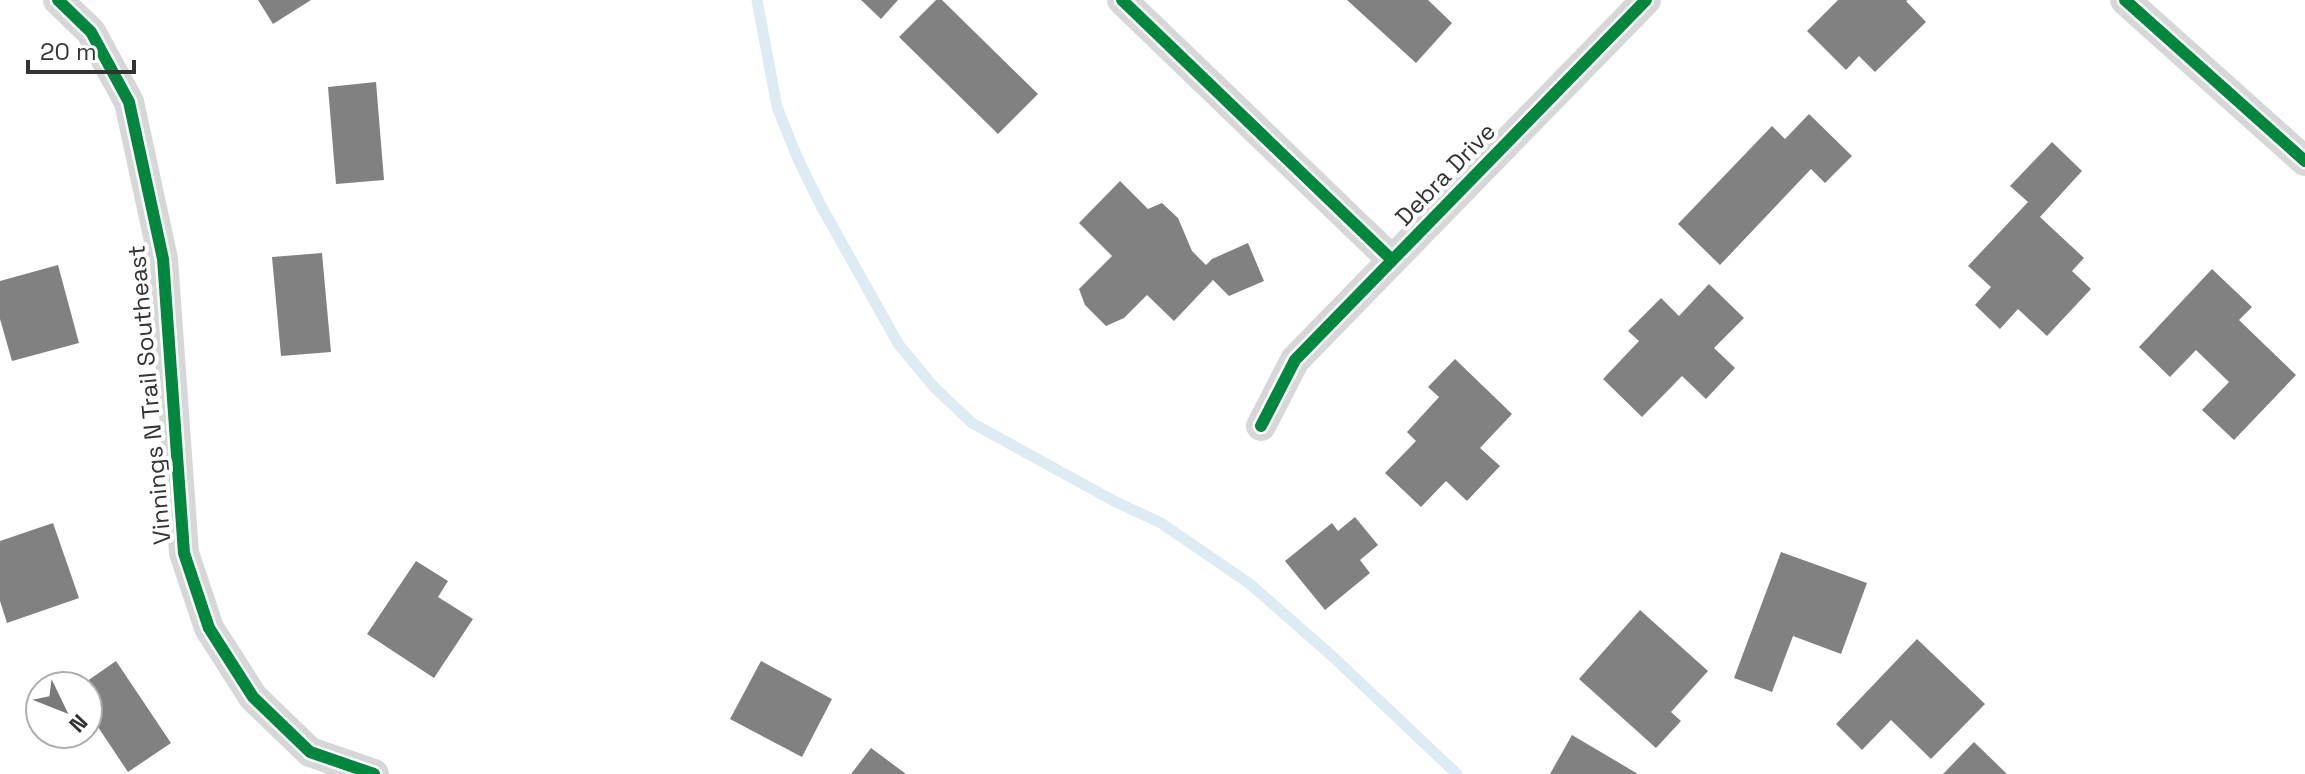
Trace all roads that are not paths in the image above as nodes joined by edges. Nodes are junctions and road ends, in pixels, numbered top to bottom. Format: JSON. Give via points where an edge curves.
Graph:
{"nodes":[{"id":1,"x":58,"y":0,"type":"edge"},
{"id":2,"x":1122,"y":0,"type":"edge"},
{"id":3,"x":1646,"y":0,"type":"edge"},
{"id":4,"x":2125,"y":0,"type":"edge"},
{"id":5,"x":2305,"y":161,"type":"edge"},
{"id":6,"x":1392,"y":260,"type":"junction"},
{"id":7,"x":1261,"y":426,"type":"dead end"},
{"id":8,"x":374,"y":774,"type":"edge"}],
"edges":[{"from":1,"to":8,"type":"street","name":"Vinnings N Trail Southeast","via":[[91,32],[129,102],[163,259],[184,553],[209,628],[253,697],[310,752]]},
{"from":2,"to":6,"type":"street"},
{"from":3,"to":6,"type":"street","name":"Debra Drive"},
{"from":4,"to":5,"type":"street"},
{"from":6,"to":7,"type":"street","name":"Debra Drive","via":[[1295,360]]}]}
